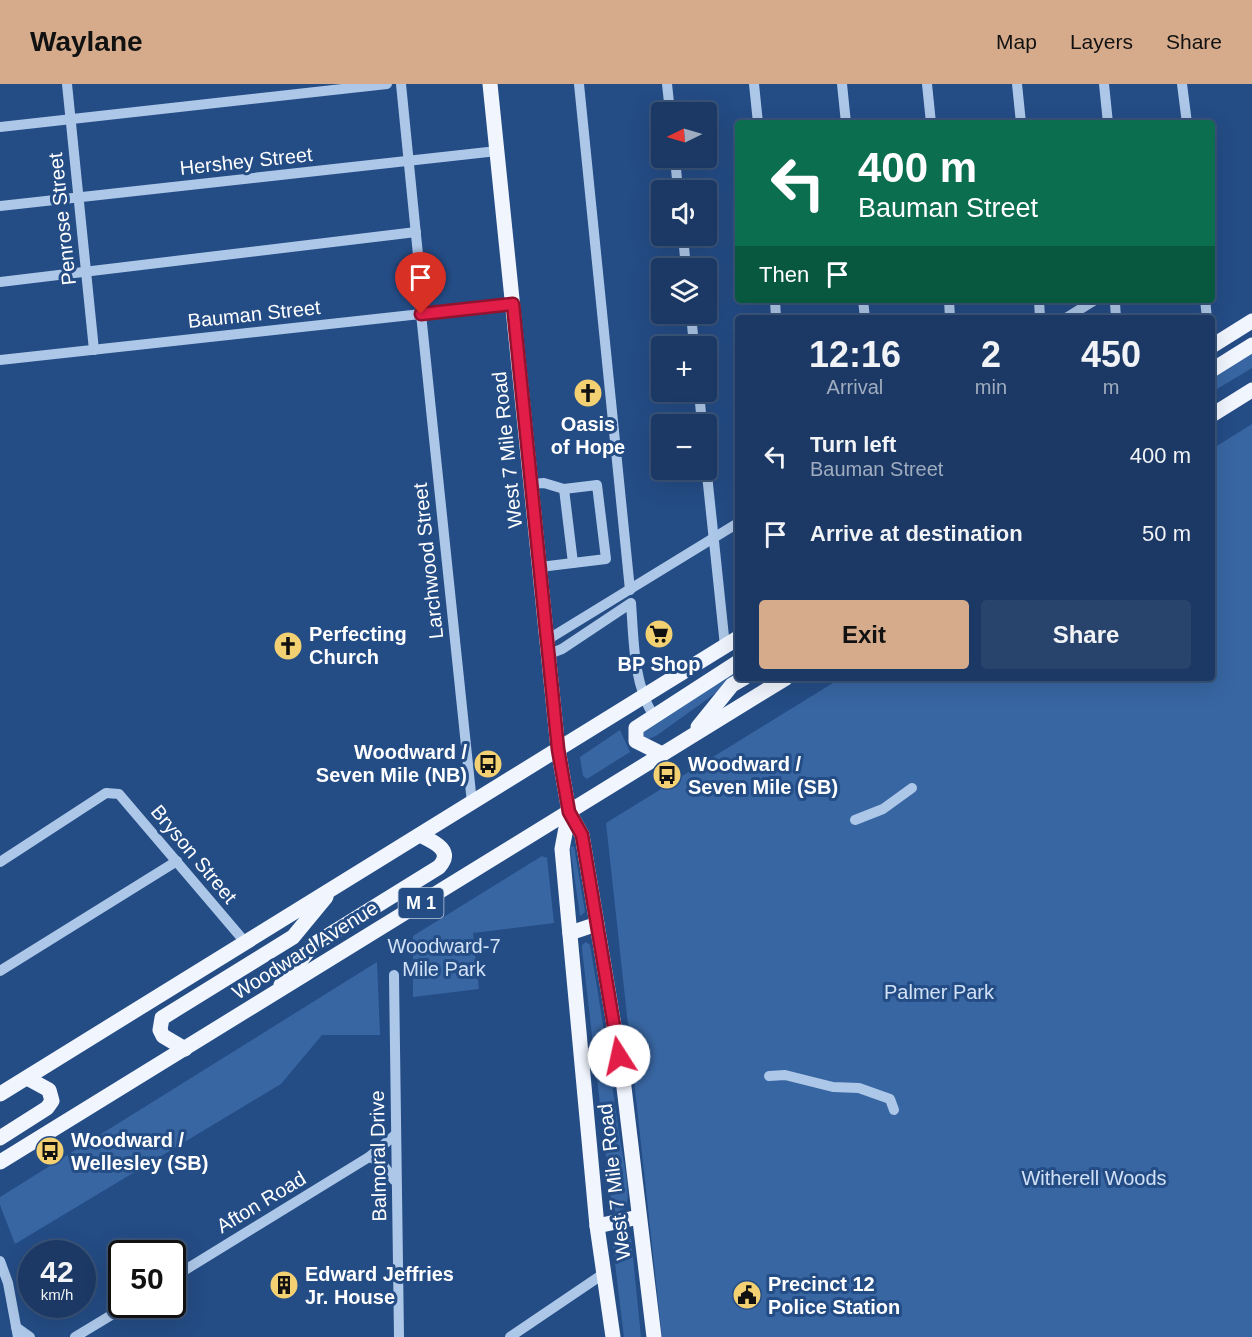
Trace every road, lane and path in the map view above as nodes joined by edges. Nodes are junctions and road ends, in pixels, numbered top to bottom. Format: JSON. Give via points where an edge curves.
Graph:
{"nodes":[{"id":1,"x":67,"y":84,"type":"edge"},
{"id":2,"x":387,"y":84,"type":"edge"},
{"id":3,"x":401,"y":84,"type":"edge"},
{"id":4,"x":490,"y":84,"type":"edge"},
{"id":5,"x":579,"y":84,"type":"edge"},
{"id":6,"x":667,"y":84,"type":"edge"},
{"id":7,"x":754,"y":84,"type":"edge"},
{"id":8,"x":842,"y":84,"type":"edge"},
{"id":9,"x":927,"y":84,"type":"edge"},
{"id":10,"x":1017,"y":84,"type":"edge"},
{"id":11,"x":1104,"y":84,"type":"edge"},
{"id":12,"x":1182,"y":84,"type":"edge"},
{"id":13,"x":669,"y":102,"type":"edge"},
{"id":14,"x":70,"y":120,"type":"junction"},
{"id":15,"x":758,"y":120,"type":"edge"},
{"id":16,"x":846,"y":120,"type":"edge"},
{"id":17,"x":931,"y":120,"type":"edge"},
{"id":18,"x":1021,"y":120,"type":"edge"},
{"id":19,"x":1108,"y":120,"type":"edge"},
{"id":20,"x":1186,"y":120,"type":"edge"},
{"id":21,"x":0,"y":128,"type":"edge"},
{"id":22,"x":497,"y":151,"type":"junction"},
{"id":23,"x":408,"y":161,"type":"junction"},
{"id":24,"x":78,"y":197,"type":"junction"},
{"id":25,"x":0,"y":206,"type":"edge"},
{"id":26,"x":416,"y":232,"type":"junction"},
{"id":27,"x":86,"y":272,"type":"junction"},
{"id":28,"x":0,"y":282,"type":"edge"},
{"id":29,"x":1090,"y":303,"type":"edge"},
{"id":30,"x":1115,"y":303,"type":"dead end"},
{"id":31,"x":513,"y":304,"type":"junction"},
{"id":32,"x":421,"y":314,"type":"junction"},
{"id":33,"x":1071,"y":315,"type":"edge"},
{"id":34,"x":1116,"y":315,"type":"edge"},
{"id":35,"x":1252,"y":321,"type":"edge"},
{"id":36,"x":1215,"y":343,"type":"edge"},
{"id":37,"x":1252,"y":345,"type":"edge"},
{"id":38,"x":94,"y":350,"type":"junction"},
{"id":39,"x":0,"y":360,"type":"edge"},
{"id":40,"x":1215,"y":368,"type":"edge"},
{"id":41,"x":1252,"y":390,"type":"edge"},
{"id":42,"x":1215,"y":413,"type":"edge"},
{"id":43,"x":708,"y":480,"type":"edge"},
{"id":44,"x":531,"y":484,"type":"junction"},
{"id":45,"x":564,"y":489,"type":"junction"},
{"id":46,"x":735,"y":524,"type":"edge"},
{"id":47,"x":714,"y":535,"type":"junction"},
{"id":48,"x":573,"y":563,"type":"junction"},
{"id":49,"x":540,"y":567,"type":"junction"},
{"id":50,"x":630,"y":590,"type":"junction"},
{"id":51,"x":732,"y":642,"type":"edge"},
{"id":52,"x":548,"y":647,"type":"junction"},
{"id":53,"x":735,"y":664,"type":"edge"},
{"id":54,"x":740,"y":681,"type":"edge"},
{"id":55,"x":781,"y":681,"type":"edge"},
{"id":56,"x":642,"y":697,"type":"junction"},
{"id":57,"x":653,"y":715,"type":"junction"},
{"id":58,"x":691,"y":736,"type":"junction"},
{"id":59,"x":558,"y":749,"type":"junction"},
{"id":60,"x":662,"y":754,"type":"junction"},
{"id":61,"x":912,"y":788,"type":"dead end"},
{"id":62,"x":472,"y":803,"type":"junction"},
{"id":63,"x":569,"y":812,"type":"junction"},
{"id":64,"x":855,"y":819,"type":"dead end"},
{"id":65,"x":420,"y":835,"type":"junction"},
{"id":66,"x":177,"y":861,"type":"junction"},
{"id":67,"x":0,"y":862,"type":"edge"},
{"id":68,"x":334,"y":888,"type":"junction"},
{"id":69,"x":597,"y":924,"type":"junction"},
{"id":70,"x":570,"y":933,"type":"junction"},
{"id":71,"x":245,"y":942,"type":"junction"},
{"id":72,"x":0,"y":971,"type":"edge"},
{"id":73,"x":394,"y":975,"type":"dead end"},
{"id":74,"x":273,"y":994,"type":"junction"},
{"id":75,"x":184,"y":1049,"type":"junction"},
{"id":76,"x":769,"y":1076,"type":"dead end"},
{"id":77,"x":27,"y":1078,"type":"junction"},
{"id":78,"x":0,"y":1094,"type":"edge"},
{"id":79,"x":894,"y":1110,"type":"dead end"},
{"id":80,"x":395,"y":1135,"type":"junction"},
{"id":81,"x":0,"y":1138,"type":"edge"},
{"id":82,"x":369,"y":1157,"type":"junction"},
{"id":83,"x":0,"y":1162,"type":"edge"},
{"id":84,"x":396,"y":1183,"type":"junction"},
{"id":85,"x":639,"y":1217,"type":"junction"},
{"id":86,"x":597,"y":1226,"type":"junction"},
{"id":87,"x":0,"y":1261,"type":"edge"},
{"id":88,"x":186,"y":1269,"type":"edge"},
{"id":89,"x":603,"y":1274,"type":"junction"},
{"id":90,"x":108,"y":1317,"type":"edge"},
{"id":91,"x":17,"y":1332,"type":"edge"},
{"id":92,"x":30,"y":1337,"type":"edge"},
{"id":93,"x":75,"y":1337,"type":"edge"},
{"id":94,"x":399,"y":1337,"type":"edge"},
{"id":95,"x":510,"y":1337,"type":"edge"},
{"id":96,"x":614,"y":1337,"type":"edge"},
{"id":97,"x":654,"y":1337,"type":"edge"}],
"edges":[{"from":1,"to":14,"type":"street","name":"Penrose Street"},
{"from":2,"to":14,"type":"street"},
{"from":3,"to":23,"type":"street","name":"Larchwood Street"},
{"from":4,"to":22,"type":"main road","name":"West 7 Mile Road"},
{"from":5,"to":50,"type":"street"},
{"from":6,"to":13,"type":"street"},
{"from":7,"to":15,"type":"street"},
{"from":8,"to":16,"type":"street"},
{"from":9,"to":17,"type":"street"},
{"from":10,"to":18,"type":"street"},
{"from":11,"to":19,"type":"street"},
{"from":12,"to":20,"type":"street"},
{"from":14,"to":21,"type":"street"},
{"from":14,"to":24,"type":"street","name":"Penrose Street"},
{"from":22,"to":23,"type":"street","name":"Hershey Street"},
{"from":22,"to":31,"type":"main road","name":"West 7 Mile Road"},
{"from":23,"to":24,"type":"street","name":"Hershey Street"},
{"from":23,"to":26,"type":"street","name":"Larchwood Street"},
{"from":24,"to":25,"type":"street","name":"Hershey Street"},
{"from":24,"to":27,"type":"street","name":"Penrose Street"},
{"from":26,"to":27,"type":"street"},
{"from":26,"to":32,"type":"street","name":"Larchwood Street"},
{"from":27,"to":28,"type":"street"},
{"from":27,"to":38,"type":"street","name":"Penrose Street"},
{"from":29,"to":33,"type":"street"},
{"from":30,"to":34,"type":"street"},
{"from":31,"to":32,"type":"street","name":"Bauman Street"},
{"from":31,"to":44,"type":"main road","name":"West 7 Mile Road"},
{"from":32,"to":38,"type":"street","name":"Bauman Street"},
{"from":32,"to":62,"type":"street","name":"Larchwood Street"},
{"from":35,"to":36,"type":"main road"},
{"from":37,"to":40,"type":"main road"},
{"from":38,"to":39,"type":"street","name":"Bauman Street"},
{"from":41,"to":42,"type":"main road"},
{"from":43,"to":47,"type":"street"},
{"from":44,"to":45,"type":"street"},
{"from":44,"to":49,"type":"main road","name":"West 7 Mile Road"},
{"from":45,"to":48,"type":"street"},
{"from":45,"to":48,"type":"street","via":[[597,485],[606,559]]},
{"from":46,"to":47,"type":"street"},
{"from":47,"to":50,"type":"street"},
{"from":47,"to":51,"type":"street"},
{"from":48,"to":49,"type":"street"},
{"from":49,"to":52,"type":"main road","name":"West 7 Mile Road"},
{"from":50,"to":52,"type":"street"},
{"from":51,"to":56,"type":"main road","name":"Woodward Avenue"},
{"from":52,"to":56,"type":"street","via":[[562,649],[631,603]]},
{"from":52,"to":59,"type":"main road","name":"West 7 Mile Road"},
{"from":53,"to":57,"type":"main road"},
{"from":54,"to":58,"type":"main road"},
{"from":55,"to":58,"type":"main road","name":"Woodward Avenue","number":"M 1"},
{"from":56,"to":57,"type":"street"},
{"from":56,"to":59,"type":"main road","name":"Woodward Avenue"},
{"from":57,"to":60,"type":"main road","via":[[636,728],[634,735],[641,745]]},
{"from":58,"to":60,"type":"main road","name":"Woodward Avenue","number":"M 1"},
{"from":59,"to":62,"type":"main road","name":"Woodward Avenue"},
{"from":59,"to":63,"type":"main road","name":"West 7 Mile Road"},
{"from":60,"to":63,"type":"main road","name":"Woodward Avenue","number":"M 1"},
{"from":61,"to":64,"type":"street","via":[[883,809]]},
{"from":62,"to":65,"type":"main road","name":"Woodward Avenue"},
{"from":63,"to":69,"type":"main road","name":"West 7 Mile Road","via":[[582,835]]},
{"from":63,"to":70,"type":"main road","name":"West 7 Mile Road","via":[[562,849]]},
{"from":63,"to":74,"type":"main road","name":"Woodward Avenue","number":"M 1"},
{"from":65,"to":68,"type":"main road","name":"Woodward Avenue"},
{"from":65,"to":74,"type":"main road","via":[[441,847],[444,861],[439,867],[313,945]]},
{"from":66,"to":67,"type":"street","name":"Bryson Street","via":[[119,794],[106,793]]},
{"from":66,"to":71,"type":"street","name":"Bryson Street"},
{"from":66,"to":72,"type":"street"},
{"from":68,"to":71,"type":"main road","name":"Woodward Avenue"},
{"from":68,"to":75,"type":"main road","via":[[293,937],[162,1018],[163,1036]]},
{"from":69,"to":70,"type":"main road"},
{"from":69,"to":85,"type":"main road","name":"West 7 Mile Road","via":[[623,1079]]},
{"from":70,"to":86,"type":"main road","name":"West 7 Mile Road"},
{"from":71,"to":77,"type":"main road","name":"Woodward Avenue"},
{"from":73,"to":80,"type":"street","name":"Balmoral Drive"},
{"from":74,"to":75,"type":"main road","name":"Woodward Avenue","number":"M 1"},
{"from":75,"to":83,"type":"main road","name":"Woodward Avenue","number":"M 1"},
{"from":76,"to":79,"type":"street","via":[[785,1075],[833,1087],[859,1088],[890,1098]]},
{"from":77,"to":78,"type":"main road","name":"Woodward Avenue"},
{"from":77,"to":81,"type":"main road","via":[[49,1090],[52,1101]]},
{"from":80,"to":82,"type":"street","name":"Afton Road"},
{"from":80,"to":84,"type":"street","name":"Balmoral Drive"},
{"from":82,"to":84,"type":"street","via":[[389,1170]]},
{"from":82,"to":88,"type":"street","name":"Afton Road"},
{"from":84,"to":94,"type":"street","name":"Balmoral Drive"},
{"from":85,"to":86,"type":"main road"},
{"from":85,"to":97,"type":"main road","name":"West 7 Mile Road"},
{"from":86,"to":89,"type":"main road","name":"West 7 Mile Road"},
{"from":87,"to":91,"type":"street"},
{"from":89,"to":95,"type":"street"},
{"from":89,"to":96,"type":"main road","name":"West 7 Mile Road"},
{"from":90,"to":93,"type":"street"},
{"from":91,"to":92,"type":"street"}]}
